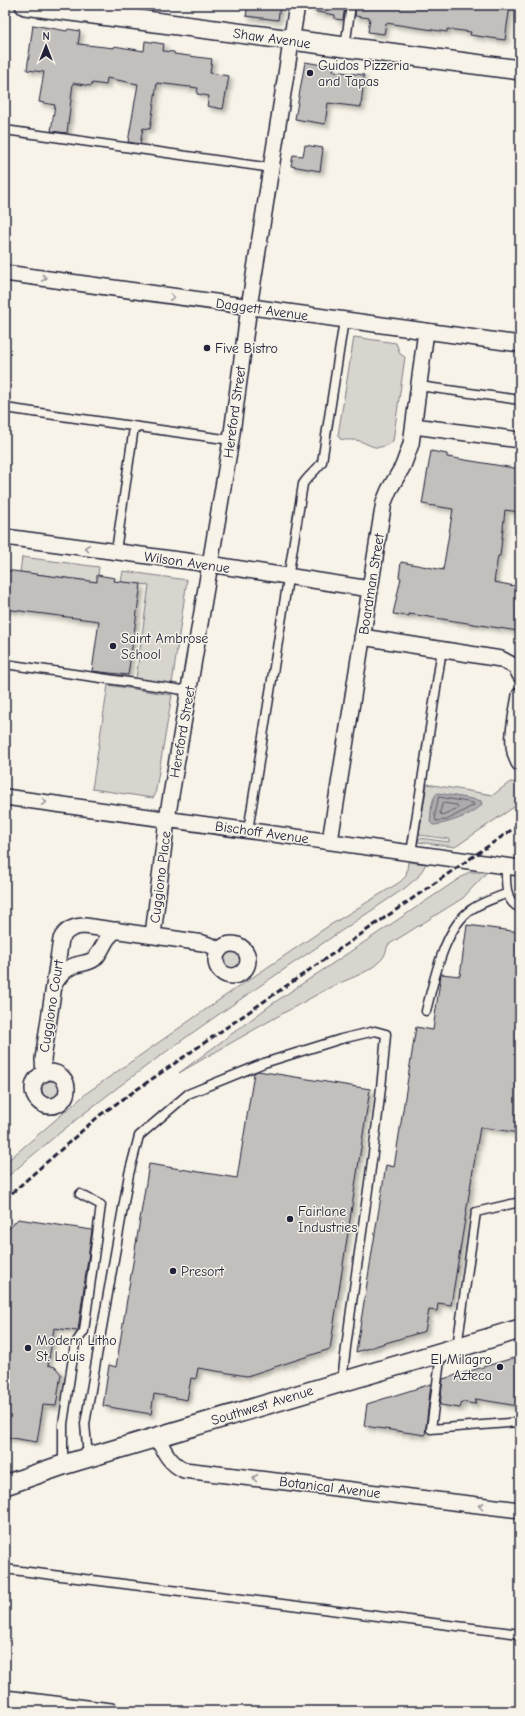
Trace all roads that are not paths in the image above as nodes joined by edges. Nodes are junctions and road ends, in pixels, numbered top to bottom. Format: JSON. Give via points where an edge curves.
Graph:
{"nodes":[{"id":1,"x":25,"y":5,"type":"edge"},
{"id":2,"x":297,"y":5,"type":"edge"},
{"id":3,"x":351,"y":5,"type":"edge"},
{"id":4,"x":291,"y":40,"type":"junction"},
{"id":5,"x":345,"y":47,"type":"junction"},
{"id":6,"x":520,"y":70,"type":"edge"},
{"id":7,"x":5,"y":130,"type":"edge"},
{"id":8,"x":272,"y":168,"type":"junction"},
{"id":9,"x":5,"y":273,"type":"edge"},
{"id":10,"x":249,"y":307,"type":"junction"},
{"id":11,"x":344,"y":320,"type":"junction"},
{"id":12,"x":426,"y":331,"type":"junction"},
{"id":13,"x":520,"y":344,"type":"edge"},
{"id":14,"x":419,"y":386,"type":"junction"},
{"id":15,"x":520,"y":400,"type":"edge"},
{"id":16,"x":5,"y":408,"type":"edge"},
{"id":17,"x":414,"y":426,"type":"junction"},
{"id":18,"x":134,"y":427,"type":"junction"},
{"id":19,"x":231,"y":440,"type":"junction"},
{"id":20,"x":520,"y":440,"type":"edge"},
{"id":21,"x":5,"y":537,"type":"edge"},
{"id":22,"x":116,"y":552,"type":"junction"},
{"id":23,"x":209,"y":564,"type":"junction"},
{"id":24,"x":288,"y":576,"type":"junction"},
{"id":25,"x":370,"y":589,"type":"junction"},
{"id":26,"x":362,"y":636,"type":"junction"},
{"id":27,"x":442,"y":649,"type":"junction"},
{"id":28,"x":5,"y":664,"type":"edge"},
{"id":29,"x":520,"y":672,"type":"edge"},
{"id":30,"x":190,"y":691,"type":"junction"},
{"id":31,"x":520,"y":695,"type":"edge"},
{"id":32,"x":519,"y":763,"type":"edge"},
{"id":33,"x":5,"y":797,"type":"edge"},
{"id":34,"x":167,"y":819,"type":"junction"},
{"id":35,"x":248,"y":831,"type":"junction"},
{"id":36,"x":330,"y":841,"type":"junction"},
{"id":37,"x":411,"y":853,"type":"junction"},
{"id":38,"x":513,"y":867,"type":"edge"},
{"id":39,"x":508,"y":893,"type":"junction"},
{"id":40,"x":520,"y":908,"type":"edge"},
{"id":41,"x":117,"y":930,"type":"junction"},
{"id":42,"x":153,"y":935,"type":"junction"},
{"id":43,"x":62,"y":939,"type":"joint"},
{"id":44,"x":219,"y":951,"type":"dead end"},
{"id":45,"x":55,"y":983,"type":"junction"},
{"id":46,"x":426,"y":1011,"type":"dead end"},
{"id":47,"x":44,"y":1074,"type":"dead end"},
{"id":48,"x":80,"y":1194,"type":"dead end"},
{"id":49,"x":520,"y":1202,"type":"edge"},
{"id":50,"x":520,"y":1329,"type":"edge"},
{"id":51,"x":449,"y":1350,"type":"junction"},
{"id":52,"x":342,"y":1381,"type":"junction"},
{"id":53,"x":520,"y":1422,"type":"edge"},
{"id":54,"x":157,"y":1437,"type":"junction"},
{"id":55,"x":88,"y":1457,"type":"junction"},
{"id":56,"x":63,"y":1465,"type":"junction"},
{"id":57,"x":5,"y":1485,"type":"edge"},
{"id":58,"x":520,"y":1510,"type":"edge"},
{"id":59,"x":5,"y":1570,"type":"edge"},
{"id":60,"x":520,"y":1634,"type":"edge"},
{"id":61,"x":5,"y":1698,"type":"edge"},
{"id":62,"x":80,"y":1709,"type":"edge"},
{"id":63,"x":111,"y":1711,"type":"edge"}],
"edges":[{"from":1,"to":4,"type":"street","name":"Shaw Avenue"},
{"from":2,"to":4,"type":"street","name":"Hereford Street"},
{"from":3,"to":5,"type":"lane"},
{"from":4,"to":5,"type":"street","name":"Shaw Avenue"},
{"from":4,"to":8,"type":"street","name":"Hereford Street"},
{"from":5,"to":6,"type":"street","name":"Shaw Avenue"},
{"from":7,"to":8,"type":"lane"},
{"from":8,"to":10,"type":"street","name":"Hereford Street"},
{"from":9,"to":10,"type":"street","name":"Daggett Avenue","one_way":true},
{"from":10,"to":11,"type":"street","name":"Daggett Avenue"},
{"from":10,"to":19,"type":"street","name":"Hereford Street"},
{"from":11,"to":12,"type":"street","name":"Daggett Avenue"},
{"from":11,"to":24,"type":"lane","via":[[322,462],[303,484]]},
{"from":12,"to":13,"type":"street","name":"Daggett Avenue"},
{"from":12,"to":14,"type":"street","name":"Boardman Street"},
{"from":14,"to":15,"type":"lane"},
{"from":14,"to":17,"type":"street","name":"Boardman Street"},
{"from":16,"to":18,"type":"lane"},
{"from":17,"to":20,"type":"street"},
{"from":17,"to":25,"type":"street","name":"Boardman Street","via":[[408,455],[384,502]]},
{"from":18,"to":19,"type":"lane"},
{"from":18,"to":22,"type":"lane"},
{"from":19,"to":23,"type":"street","name":"Hereford Street"},
{"from":22,"to":21,"type":"street","name":"Wilson Avenue","one_way":true},
{"from":22,"to":23,"type":"street","name":"Wilson Avenue"},
{"from":23,"to":24,"type":"street","name":"Wilson Avenue"},
{"from":23,"to":30,"type":"street","name":"Hereford Street"},
{"from":24,"to":25,"type":"street","name":"Wilson Avenue"},
{"from":24,"to":35,"type":"lane"},
{"from":25,"to":26,"type":"street","name":"Boardman Street"},
{"from":26,"to":27,"type":"street"},
{"from":26,"to":36,"type":"street","name":"Boardman Street"},
{"from":27,"to":29,"type":"street","via":[[501,659]]},
{"from":27,"to":37,"type":"lane"},
{"from":28,"to":30,"type":"lane"},
{"from":30,"to":34,"type":"street","name":"Hereford Street"},
{"from":31,"to":32,"type":"street","via":[[513,740]]},
{"from":33,"to":34,"type":"street","name":"Bischoff Avenue","one_way":true},
{"from":34,"to":35,"type":"street","name":"Bischoff Avenue"},
{"from":34,"to":42,"type":"street","name":"Cuggiono Place"},
{"from":35,"to":36,"type":"street","name":"Bischoff Avenue"},
{"from":36,"to":37,"type":"street","name":"Bischoff Avenue"},
{"from":37,"to":38,"type":"street","name":"Bischoff Avenue"},
{"from":38,"to":39,"type":"lane","via":[[505,884]]},
{"from":39,"to":40,"type":"lane","via":[[510,900]]},
{"from":39,"to":46,"type":"lane","via":[[471,909],[450,934],[443,949]]},
{"from":41,"to":42,"type":"street","name":"Cuggiono Place"},
{"from":41,"to":43,"type":"street","name":"Cuggiono Place","via":[[79,926],[64,934]]},
{"from":41,"to":45,"type":"street","via":[[106,939],[93,960],[61,973]]},
{"from":42,"to":44,"type":"street","name":"Cuggiono Place","via":[[203,943]]},
{"from":43,"to":45,"type":"street","name":"Cuggiono Court"},
{"from":45,"to":47,"type":"street","name":"Cuggiono Court","via":[[43,1059]]},
{"from":48,"to":56,"type":"lane","via":[[101,1205],[84,1331],[75,1344],[63,1424]]},
{"from":49,"to":51,"type":"lane","via":[[476,1212]]},
{"from":50,"to":51,"type":"street","name":"Southwest Avenue"},
{"from":51,"to":52,"type":"street","name":"Southwest Avenue"},
{"from":51,"to":53,"type":"lane","via":[[431,1428]]},
{"from":52,"to":54,"type":"street","name":"Southwest Avenue"},
{"from":52,"to":55,"type":"lane","via":[[382,1088],[386,1034],[375,1031],[264,1063],[188,1094],[139,1136],[129,1174],[85,1424]]},
{"from":54,"to":55,"type":"street","name":"Southwest Avenue"},
{"from":58,"to":54,"type":"street","name":"Botanical Avenue","one_way":true,"via":[[184,1470],[175,1466],[167,1457]]},
{"from":55,"to":56,"type":"street","name":"Southwest Avenue"},
{"from":56,"to":57,"type":"street","name":"Southwest Avenue"},
{"from":59,"to":60,"type":"lane"},
{"from":61,"to":62,"type":"street"},
{"from":62,"to":63,"type":"street"}]}
